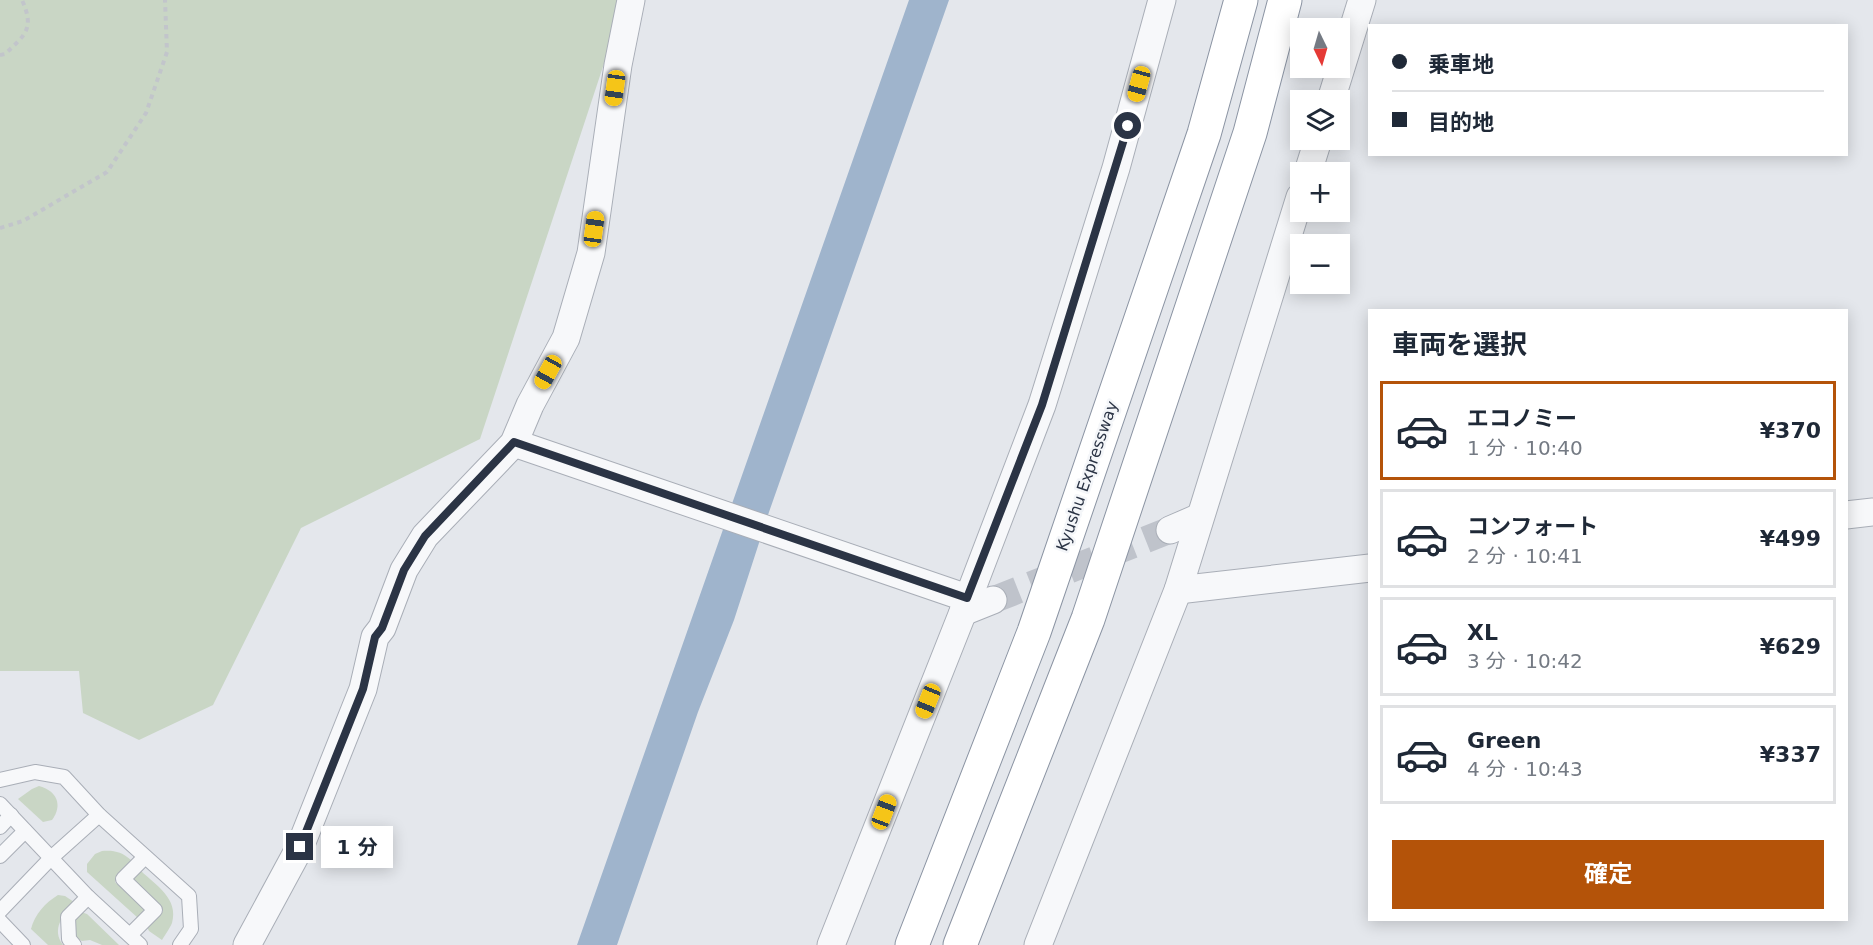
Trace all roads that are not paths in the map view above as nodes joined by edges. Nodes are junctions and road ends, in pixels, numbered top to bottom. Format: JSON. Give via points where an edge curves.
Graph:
{"nodes":[{"id":1,"x":631,"y":0,"type":"edge"},
{"id":2,"x":1162,"y":0,"type":"edge"},
{"id":3,"x":1241,"y":0,"type":"edge"},
{"id":4,"x":1285,"y":0,"type":"edge"},
{"id":5,"x":1362,"y":0,"type":"edge"},
{"id":6,"x":1334,"y":90,"type":"edge"},
{"id":7,"x":1292,"y":222,"type":"edge"},
{"id":8,"x":514,"y":442,"type":"junction"},
{"id":9,"x":1873,"y":512,"type":"edge"},
{"id":10,"x":1848,"y":515,"type":"edge"},
{"id":11,"x":1200,"y":517,"type":"junction"},
{"id":12,"x":1170,"y":530,"type":"tunnel mouth"},
{"id":13,"x":1368,"y":568,"type":"edge"},
{"id":14,"x":1178,"y":590,"type":"junction"},
{"id":15,"x":974,"y":603,"type":"junction"},
{"id":16,"x":0,"y":780,"type":"edge"},
{"id":17,"x":0,"y":804,"type":"edge"},
{"id":18,"x":11,"y":815,"type":"junction"},
{"id":19,"x":99,"y":815,"type":"junction"},
{"id":20,"x":0,"y":827,"type":"edge"},
{"id":21,"x":25,"y":831,"type":"junction"},
{"id":22,"x":0,"y":856,"type":"edge"},
{"id":23,"x":145,"y":857,"type":"junction"},
{"id":24,"x":51,"y":858,"type":"junction"},
{"id":25,"x":88,"y":897,"type":"junction"},
{"id":26,"x":3,"y":901,"type":"edge"},
{"id":27,"x":0,"y":921,"type":"edge"},
{"id":28,"x":135,"y":940,"type":"edge"},
{"id":29,"x":22,"y":945,"type":"edge"},
{"id":30,"x":74,"y":945,"type":"edge"},
{"id":31,"x":180,"y":945,"type":"edge"},
{"id":32,"x":247,"y":945,"type":"edge"},
{"id":33,"x":831,"y":945,"type":"edge"},
{"id":34,"x":912,"y":945,"type":"edge"},
{"id":35,"x":960,"y":945,"type":"edge"},
{"id":36,"x":1038,"y":945,"type":"edge"}],
"edges":[{"from":1,"to":8,"type":"street","via":[[591,253],[566,338]]},
{"from":2,"to":15,"type":"street","via":[[1116,168],[1042,405]]},
{"from":3,"to":34,"type":"highway","name":"Kyushu Expressway","via":[[1204,134],[1034,632]]},
{"from":4,"to":35,"type":"highway","via":[[1250,133],[1088,619]]},
{"from":5,"to":6,"type":"street"},
{"from":7,"to":11,"type":"street"},
{"from":8,"to":15,"type":"street"},
{"from":8,"to":32,"type":"street","via":[[425,536],[404,570],[375,637],[363,689],[300,847]]},
{"from":9,"to":10,"type":"street"},
{"from":11,"to":12,"type":"street"},
{"from":11,"to":14,"type":"street"},
{"from":13,"to":14,"type":"street"},
{"from":14,"to":36,"type":"street"},
{"from":15,"to":33,"type":"street"},
{"from":16,"to":19,"type":"lane","via":[[35,772],[64,777]]},
{"from":17,"to":18,"type":"lane"},
{"from":18,"to":20,"type":"lane"},
{"from":18,"to":21,"type":"lane"},
{"from":19,"to":23,"type":"lane"},
{"from":19,"to":24,"type":"lane"},
{"from":21,"to":22,"type":"lane"},
{"from":21,"to":24,"type":"lane"},
{"from":23,"to":28,"type":"lane","via":[[123,879],[155,910]]},
{"from":23,"to":31,"type":"lane","via":[[189,896],[191,929]]},
{"from":24,"to":25,"type":"lane"},
{"from":24,"to":26,"type":"lane"},
{"from":25,"to":28,"type":"lane"},
{"from":25,"to":30,"type":"lane","via":[[68,917],[67,930]]},
{"from":27,"to":29,"type":"lane"}]}
